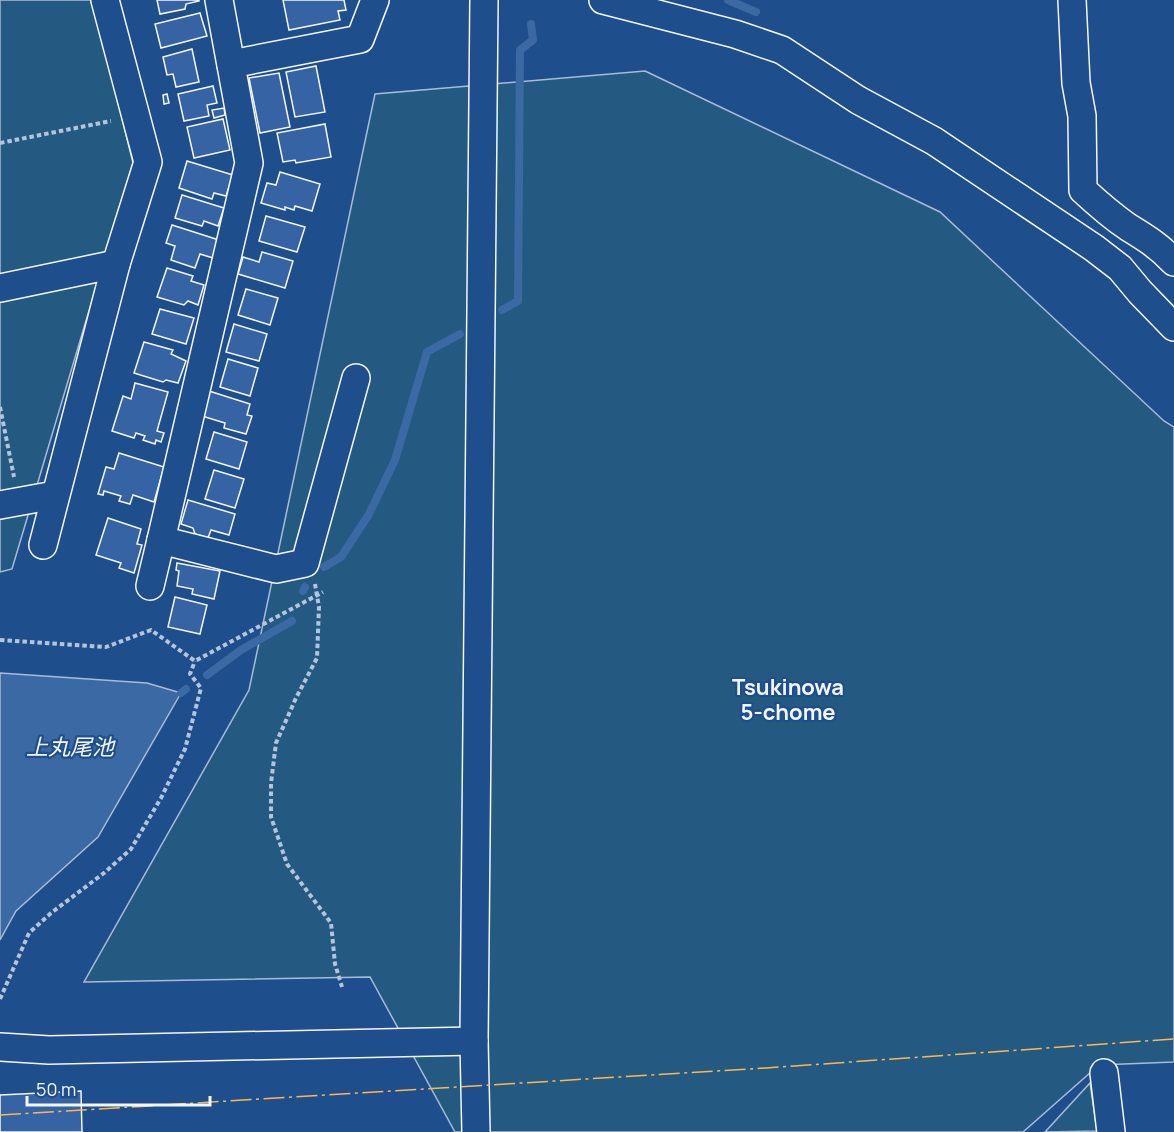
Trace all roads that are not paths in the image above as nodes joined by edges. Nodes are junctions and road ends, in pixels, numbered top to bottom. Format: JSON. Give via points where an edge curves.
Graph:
{"nodes":[{"id":1,"x":105,"y":0,"type":"edge"},
{"id":2,"x":219,"y":0,"type":"edge"},
{"id":3,"x":375,"y":0,"type":"edge"},
{"id":4,"x":484,"y":0,"type":"edge"},
{"id":5,"x":603,"y":0,"type":"edge"},
{"id":6,"x":1072,"y":0,"type":"edge"},
{"id":7,"x":231,"y":64,"type":"junction"},
{"id":8,"x":1174,"y":262,"type":"edge"},
{"id":9,"x":116,"y":264,"type":"junction"},
{"id":10,"x":0,"y":288,"type":"edge"},
{"id":11,"x":1174,"y":327,"type":"edge"},
{"id":12,"x":356,"y":378,"type":"dead end"},
{"id":13,"x":55,"y":495,"type":"junction"},
{"id":14,"x":10,"y":503,"type":"edge"},
{"id":15,"x":161,"y":540,"type":"junction"},
{"id":16,"x":44,"y":545,"type":"dead end"},
{"id":17,"x":150,"y":586,"type":"dead end"},
{"id":18,"x":474,"y":1041,"type":"junction"},
{"id":19,"x":0,"y":1047,"type":"edge"},
{"id":20,"x":1104,"y":1073,"type":"dead end"},
{"id":21,"x":476,"y":1132,"type":"edge"},
{"id":22,"x":1111,"y":1132,"type":"edge"}],
"edges":[{"from":1,"to":9,"type":"street","via":[[148,162]]},
{"from":2,"to":7,"type":"street"},
{"from":3,"to":7,"type":"street","via":[[360,39]]},
{"from":4,"to":18,"type":"street"},
{"from":5,"to":11,"type":"street","via":[[782,50],[858,100],[934,141],[1094,249],[1120,268]]},
{"from":6,"to":8,"type":"street","via":[[1076,83],[1082,116],[1083,190],[1160,247]]},
{"from":7,"to":15,"type":"street","via":[[249,162]]},
{"from":9,"to":10,"type":"street"},
{"from":9,"to":13,"type":"street"},
{"from":12,"to":15,"type":"street","via":[[305,563],[276,569]]},
{"from":13,"to":14,"type":"street"},
{"from":13,"to":16,"type":"street"},
{"from":15,"to":17,"type":"street"},
{"from":18,"to":19,"type":"street","via":[[49,1050]]},
{"from":18,"to":21,"type":"street"},
{"from":20,"to":22,"type":"street"}]}
